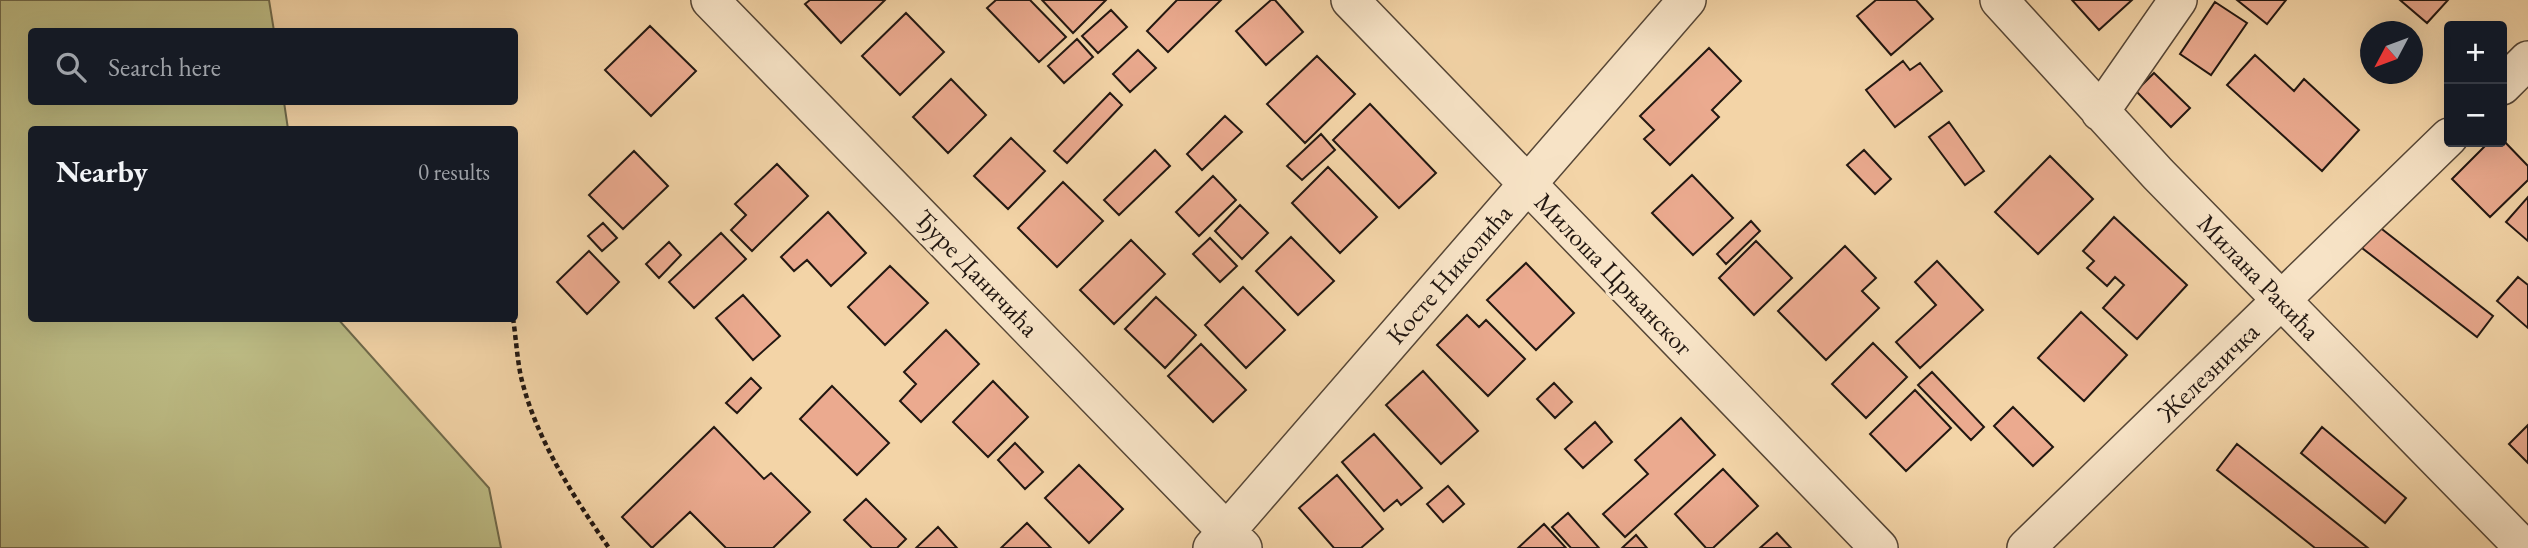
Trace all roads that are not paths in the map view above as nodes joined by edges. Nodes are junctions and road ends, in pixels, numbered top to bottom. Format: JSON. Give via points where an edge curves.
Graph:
{"nodes":[{"id":1,"x":710,"y":0,"type":"edge"},
{"id":2,"x":1350,"y":0,"type":"edge"},
{"id":3,"x":1687,"y":0,"type":"edge"},
{"id":4,"x":1999,"y":0,"type":"edge"},
{"id":5,"x":2178,"y":0,"type":"edge"},
{"id":6,"x":2528,"y":61,"type":"edge"},
{"id":7,"x":2504,"y":84,"type":"edge"},
{"id":8,"x":2100,"y":112,"type":"junction"},
{"id":9,"x":2444,"y":142,"type":"edge"},
{"id":10,"x":1527,"y":184,"type":"junction"},
{"id":11,"x":2282,"y":300,"type":"junction"},
{"id":12,"x":1227,"y":542,"type":"edge"},
{"id":13,"x":1879,"y":548,"type":"edge"},
{"id":14,"x":2026,"y":548,"type":"edge"},
{"id":15,"x":2524,"y":548,"type":"edge"}],
"edges":[{"from":1,"to":12,"type":"street","name":"Ђуре Даничића"},
{"from":2,"to":10,"type":"street","name":"Милоша Црњанског"},
{"from":3,"to":10,"type":"street","name":"Косте Николића"},
{"from":4,"to":8,"type":"street","name":"Милана Ракића"},
{"from":5,"to":8,"type":"street"},
{"from":6,"to":7,"type":"street"},
{"from":8,"to":11,"type":"street","name":"Милана Ракића"},
{"from":9,"to":11,"type":"street","name":"Железничка"},
{"from":10,"to":12,"type":"street","name":"Косте Николића"},
{"from":10,"to":13,"type":"street","name":"Милоша Црњанског"},
{"from":11,"to":14,"type":"street","name":"Железничка"},
{"from":11,"to":15,"type":"street","name":"Милана Ракића"}]}
